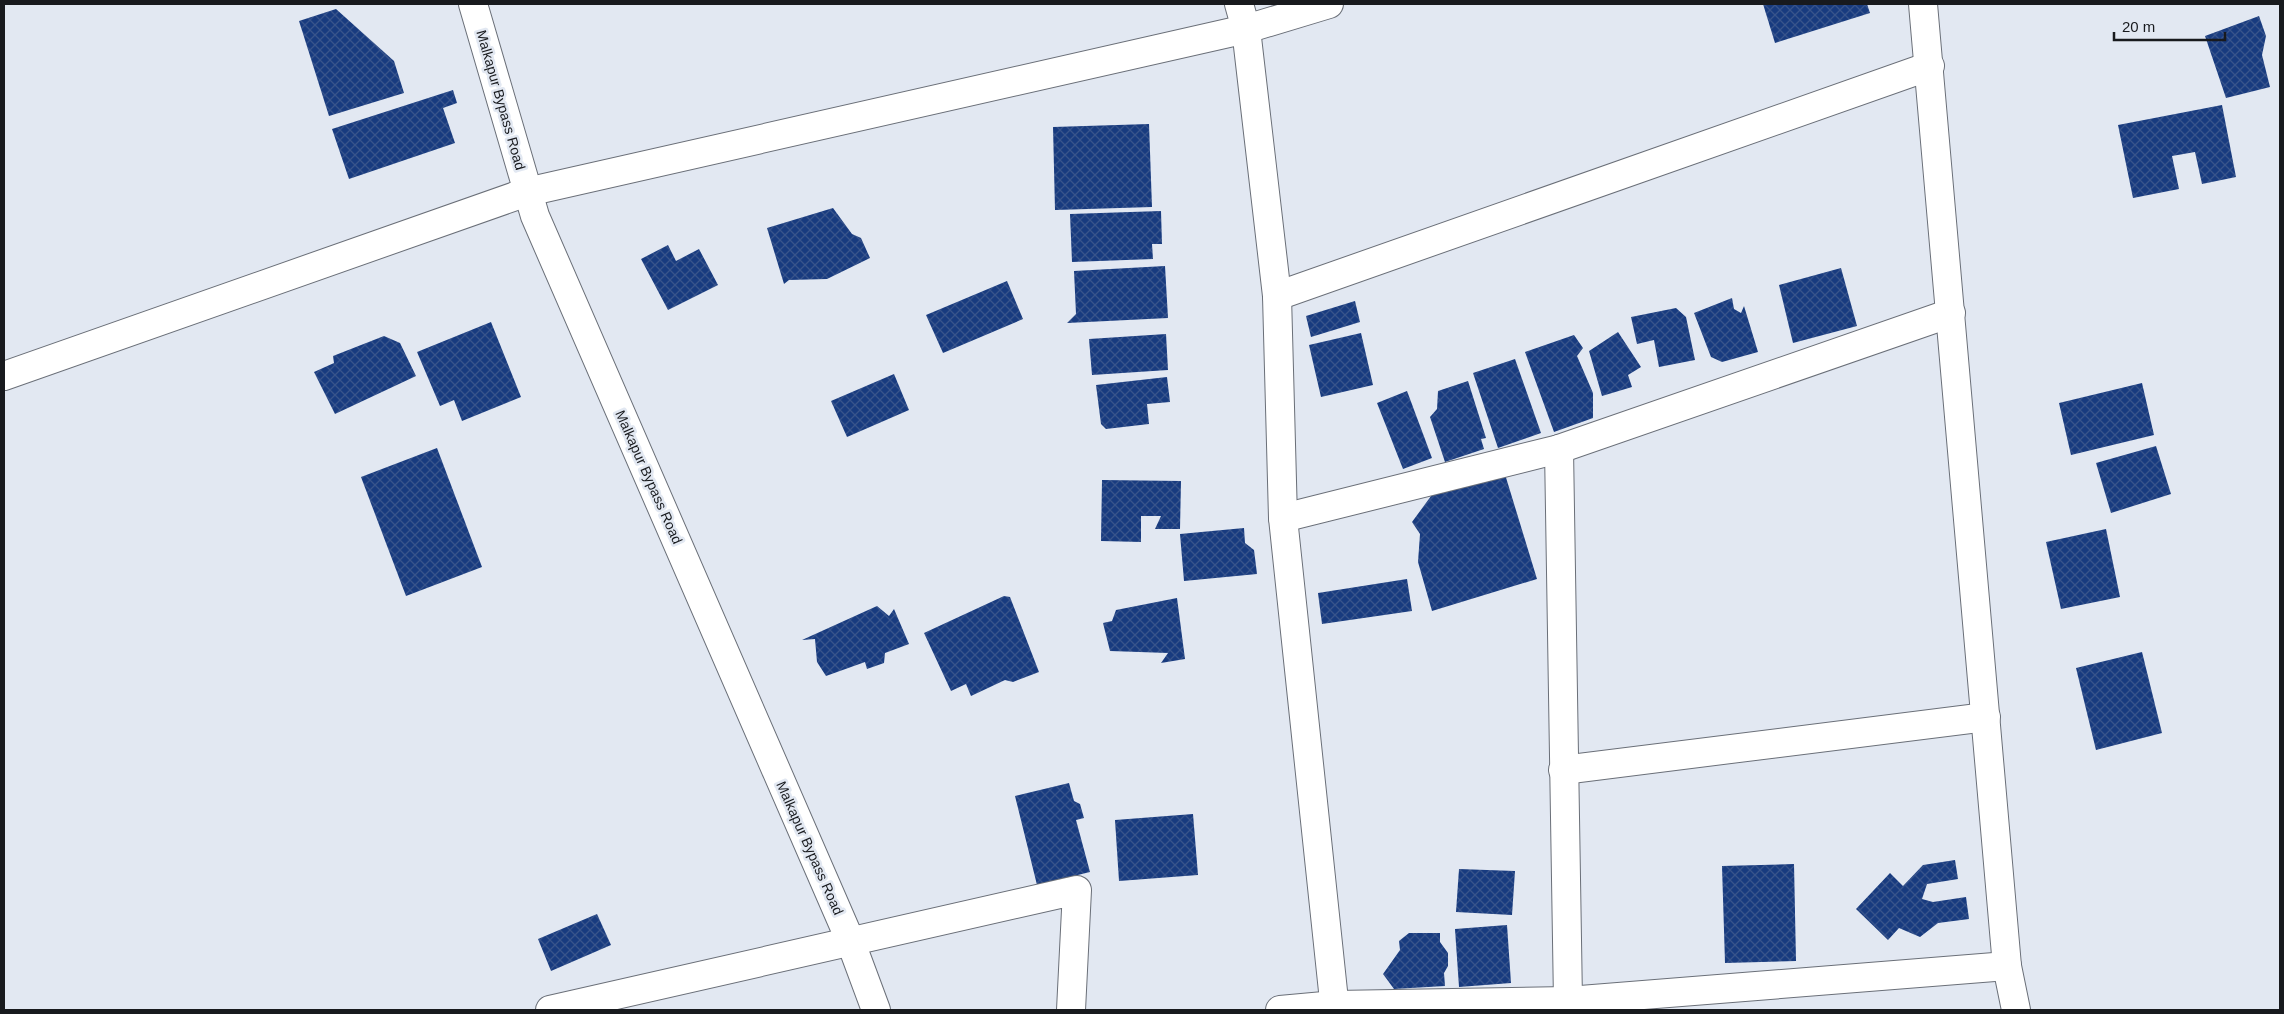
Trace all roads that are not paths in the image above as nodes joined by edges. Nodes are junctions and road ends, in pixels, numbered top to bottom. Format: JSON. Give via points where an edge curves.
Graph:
{"nodes":[{"id":1,"x":474,"y":4,"type":"edge"},
{"id":2,"x":1329,"y":4,"type":"edge"},
{"id":3,"x":1923,"y":4,"type":"edge"},
{"id":4,"x":1242,"y":16,"type":"edge"},
{"id":5,"x":1930,"y":66,"type":"junction"},
{"id":6,"x":527,"y":192,"type":"junction"},
{"id":7,"x":1277,"y":296,"type":"junction"},
{"id":8,"x":1951,"y":313,"type":"junction"},
{"id":9,"x":4,"y":376,"type":"edge"},
{"id":10,"x":1559,"y":449,"type":"junction"},
{"id":11,"x":1283,"y":518,"type":"junction"},
{"id":12,"x":1986,"y":717,"type":"junction"},
{"id":13,"x":1563,"y":770,"type":"junction"},
{"id":14,"x":850,"y":940,"type":"junction"},
{"id":15,"x":2008,"y":966,"type":"junction"},
{"id":16,"x":1568,"y":1001,"type":"junction"},
{"id":17,"x":1335,"y":1008,"type":"edge"},
{"id":18,"x":550,"y":1010,"type":"edge"},
{"id":19,"x":876,"y":1010,"type":"edge"},
{"id":20,"x":1071,"y":1010,"type":"edge"},
{"id":21,"x":1280,"y":1010,"type":"edge"},
{"id":22,"x":2016,"y":1010,"type":"edge"}],
"edges":[{"from":1,"to":6,"type":"street","name":"Malkapur Bypass Road"},
{"from":2,"to":4,"type":"street"},
{"from":3,"to":5,"type":"street"},
{"from":4,"to":6,"type":"street"},
{"from":4,"to":7,"type":"street"},
{"from":5,"to":7,"type":"street"},
{"from":5,"to":8,"type":"street"},
{"from":6,"to":9,"type":"street"},
{"from":6,"to":14,"type":"street","name":"Malkapur Bypass Road"},
{"from":7,"to":11,"type":"street"},
{"from":8,"to":10,"type":"street"},
{"from":8,"to":12,"type":"street"},
{"from":10,"to":11,"type":"street"},
{"from":10,"to":13,"type":"street"},
{"from":11,"to":17,"type":"street"},
{"from":12,"to":13,"type":"street"},
{"from":12,"to":15,"type":"street"},
{"from":13,"to":16,"type":"street"},
{"from":14,"to":18,"type":"street"},
{"from":14,"to":19,"type":"street","name":"Malkapur Bypass Road"},
{"from":14,"to":20,"type":"street","via":[[1077,890]]},
{"from":15,"to":16,"type":"street"},
{"from":15,"to":22,"type":"street"},
{"from":16,"to":17,"type":"street"},
{"from":17,"to":21,"type":"street"}]}
